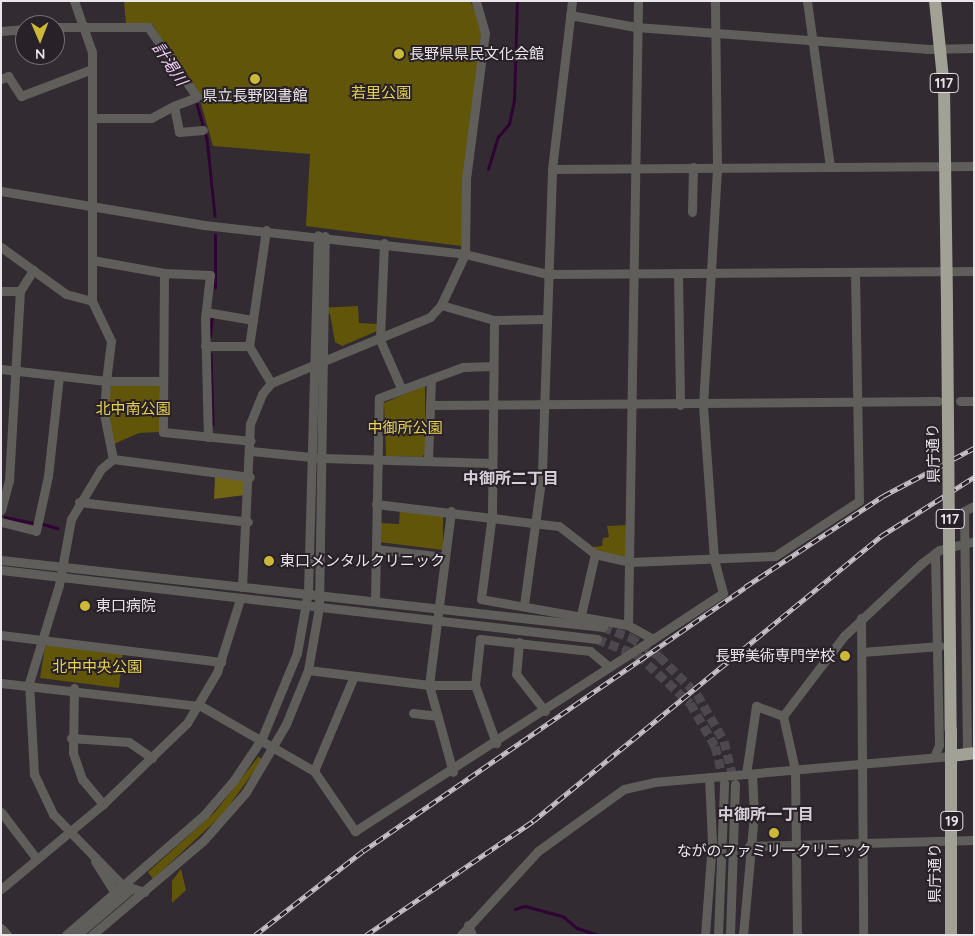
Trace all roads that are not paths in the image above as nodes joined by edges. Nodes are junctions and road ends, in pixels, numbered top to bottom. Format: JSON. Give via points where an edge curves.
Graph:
{"nodes":[{"id":1,"x":74,"y":1,"type":"edge"},
{"id":2,"x":476,"y":1,"type":"edge"},
{"id":3,"x":572,"y":1,"type":"edge"},
{"id":4,"x":638,"y":1,"type":"edge"},
{"id":5,"x":715,"y":1,"type":"edge"},
{"id":6,"x":807,"y":1,"type":"edge"},
{"id":7,"x":936,"y":1,"type":"edge"},
{"id":8,"x":570,"y":15,"type":"junction"},
{"id":9,"x":84,"y":25,"type":"junction"},
{"id":10,"x":65,"y":26,"type":"edge"},
{"id":11,"x":636,"y":27,"type":"junction"},
{"id":12,"x":15,"y":30,"type":"edge"},
{"id":13,"x":1,"y":31,"type":"edge"},
{"id":14,"x":714,"y":33,"type":"junction"},
{"id":15,"x":810,"y":38,"type":"junction"},
{"id":16,"x":974,"y":48,"type":"edge"},
{"id":17,"x":941,"y":49,"type":"junction"},
{"id":18,"x":92,"y":69,"type":"junction"},
{"id":19,"x":2,"y":77,"type":"edge"},
{"id":20,"x":174,"y":106,"type":"junction"},
{"id":21,"x":95,"y":118,"type":"junction"},
{"id":22,"x":203,"y":130,"type":"dead end"},
{"id":23,"x":830,"y":166,"type":"junction"},
{"id":24,"x":946,"y":166,"type":"junction"},
{"id":25,"x":974,"y":166,"type":"edge"},
{"id":26,"x":636,"y":167,"type":"junction"},
{"id":27,"x":693,"y":167,"type":"junction"},
{"id":28,"x":717,"y":167,"type":"junction"},
{"id":29,"x":552,"y":169,"type":"junction"},
{"id":30,"x":1,"y":190,"type":"edge"},
{"id":31,"x":94,"y":207,"type":"junction"},
{"id":32,"x":692,"y":212,"type":"dead end"},
{"id":33,"x":266,"y":230,"type":"junction"},
{"id":34,"x":321,"y":235,"type":"junction"},
{"id":35,"x":384,"y":243,"type":"junction"},
{"id":36,"x":1,"y":247,"type":"edge"},
{"id":37,"x":466,"y":254,"type":"junction"},
{"id":38,"x":92,"y":260,"type":"junction"},
{"id":39,"x":33,"y":270,"type":"junction"},
{"id":40,"x":947,"y":271,"type":"junction"},
{"id":41,"x":974,"y":271,"type":"edge"},
{"id":42,"x":712,"y":272,"type":"junction"},
{"id":43,"x":855,"y":272,"type":"junction"},
{"id":44,"x":164,"y":273,"type":"junction"},
{"id":45,"x":678,"y":273,"type":"junction"},
{"id":46,"x":547,"y":274,"type":"junction"},
{"id":47,"x":635,"y":274,"type":"junction"},
{"id":48,"x":1,"y":291,"type":"edge"},
{"id":49,"x":20,"y":291,"type":"junction"},
{"id":50,"x":92,"y":301,"type":"junction"},
{"id":51,"x":441,"y":305,"type":"junction"},
{"id":52,"x":206,"y":312,"type":"junction"},
{"id":53,"x":545,"y":319,"type":"junction"},
{"id":54,"x":253,"y":320,"type":"junction"},
{"id":55,"x":494,"y":320,"type":"junction"},
{"id":56,"x":380,"y":340,"type":"junction"},
{"id":57,"x":205,"y":346,"type":"junction"},
{"id":58,"x":249,"y":346,"type":"junction"},
{"id":59,"x":325,"y":361,"type":"junction"},
{"id":60,"x":315,"y":364,"type":"junction"},
{"id":61,"x":493,"y":366,"type":"junction"},
{"id":62,"x":1,"y":369,"type":"edge"},
{"id":63,"x":18,"y":370,"type":"junction"},
{"id":64,"x":59,"y":376,"type":"junction"},
{"id":65,"x":431,"y":379,"type":"junction"},
{"id":66,"x":106,"y":381,"type":"junction"},
{"id":67,"x":162,"y":381,"type":"junction"},
{"id":68,"x":271,"y":383,"type":"junction"},
{"id":69,"x":401,"y":388,"type":"junction"},
{"id":70,"x":938,"y":401,"type":"dead end"},
{"id":71,"x":960,"y":401,"type":"dead end"},
{"id":72,"x":974,"y":401,"type":"edge"},
{"id":73,"x":858,"y":402,"type":"junction"},
{"id":74,"x":430,"y":404,"type":"junction"},
{"id":75,"x":632,"y":404,"type":"junction"},
{"id":76,"x":495,"y":405,"type":"junction"},
{"id":77,"x":546,"y":405,"type":"junction"},
{"id":78,"x":680,"y":405,"type":"junction"},
{"id":79,"x":703,"y":405,"type":"junction"},
{"id":80,"x":208,"y":438,"type":"junction"},
{"id":81,"x":251,"y":441,"type":"junction"},
{"id":82,"x":251,"y":452,"type":"junction"},
{"id":83,"x":312,"y":458,"type":"junction"},
{"id":84,"x":322,"y":458,"type":"junction"},
{"id":85,"x":113,"y":459,"type":"junction"},
{"id":86,"x":428,"y":460,"type":"junction"},
{"id":87,"x":378,"y":461,"type":"junction"},
{"id":88,"x":492,"y":463,"type":"junction"},
{"id":89,"x":250,"y":476,"type":"junction"},
{"id":90,"x":79,"y":502,"type":"junction"},
{"id":91,"x":376,"y":504,"type":"junction"},
{"id":92,"x":974,"y":506,"type":"edge"},
{"id":93,"x":1,"y":510,"type":"edge"},
{"id":94,"x":451,"y":511,"type":"junction"},
{"id":95,"x":492,"y":514,"type":"junction"},
{"id":96,"x":538,"y":521,"type":"junction"},
{"id":97,"x":1,"y":522,"type":"edge"},
{"id":98,"x":248,"y":522,"type":"junction"},
{"id":99,"x":964,"y":541,"type":"junction"},
{"id":100,"x":974,"y":541,"type":"edge"},
{"id":101,"x":376,"y":549,"type":"junction"},
{"id":102,"x":935,"y":553,"type":"junction"},
{"id":103,"x":595,"y":554,"type":"junction"},
{"id":104,"x":445,"y":557,"type":"junction"},
{"id":105,"x":714,"y":559,"type":"junction"},
{"id":106,"x":1,"y":560,"type":"edge"},
{"id":107,"x":630,"y":562,"type":"junction"},
{"id":108,"x":1,"y":570,"type":"edge"},
{"id":109,"x":62,"y":571,"type":"junction"},
{"id":110,"x":242,"y":587,"type":"junction"},
{"id":111,"x":308,"y":592,"type":"junction"},
{"id":112,"x":319,"y":593,"type":"junction"},
{"id":113,"x":240,"y":599,"type":"junction"},
{"id":114,"x":375,"y":600,"type":"junction"},
{"id":115,"x":306,"y":606,"type":"junction"},
{"id":116,"x":524,"y":606,"type":"junction"},
{"id":117,"x":319,"y":607,"type":"junction"},
{"id":118,"x":440,"y":608,"type":"junction"},
{"id":119,"x":581,"y":615,"type":"junction"},
{"id":120,"x":861,"y":618,"type":"junction"},
{"id":121,"x":437,"y":620,"type":"junction"},
{"id":122,"x":628,"y":625,"type":"junction"},
{"id":123,"x":603,"y":627,"type":"tunnel mouth"},
{"id":124,"x":1,"y":635,"type":"edge"},
{"id":125,"x":41,"y":639,"type":"junction"},
{"id":126,"x":596,"y":639,"type":"tunnel mouth"},
{"id":127,"x":653,"y":639,"type":"junction"},
{"id":128,"x":519,"y":642,"type":"junction"},
{"id":129,"x":968,"y":643,"type":"edge"},
{"id":130,"x":938,"y":646,"type":"junction"},
{"id":131,"x":862,"y":652,"type":"junction"},
{"id":132,"x":220,"y":662,"type":"junction"},
{"id":133,"x":609,"y":666,"type":"junction"},
{"id":134,"x":308,"y":670,"type":"junction"},
{"id":135,"x":353,"y":678,"type":"junction"},
{"id":136,"x":1,"y":683,"type":"edge"},
{"id":137,"x":29,"y":683,"type":"junction"},
{"id":138,"x":429,"y":685,"type":"junction"},
{"id":139,"x":474,"y":685,"type":"junction"},
{"id":140,"x":74,"y":688,"type":"junction"},
{"id":141,"x":201,"y":706,"type":"junction"},
{"id":142,"x":545,"y":712,"type":"junction"},
{"id":143,"x":414,"y":713,"type":"dead end"},
{"id":144,"x":438,"y":716,"type":"junction"},
{"id":145,"x":783,"y":716,"type":"junction"},
{"id":146,"x":71,"y":738,"type":"junction"},
{"id":147,"x":262,"y":738,"type":"junction"},
{"id":148,"x":496,"y":743,"type":"junction"},
{"id":149,"x":276,"y":745,"type":"junction"},
{"id":150,"x":970,"y":753,"type":"edge"},
{"id":151,"x":951,"y":756,"type":"junction"},
{"id":152,"x":934,"y":757,"type":"junction"},
{"id":153,"x":152,"y":758,"type":"junction"},
{"id":154,"x":862,"y":764,"type":"junction"},
{"id":155,"x":314,"y":770,"type":"junction"},
{"id":156,"x":795,"y":770,"type":"junction"},
{"id":157,"x":453,"y":772,"type":"junction"},
{"id":158,"x":749,"y":774,"type":"junction"},
{"id":159,"x":709,"y":777,"type":"junction"},
{"id":160,"x":724,"y":783,"type":"tunnel mouth"},
{"id":161,"x":735,"y":784,"type":"tunnel mouth"},
{"id":162,"x":102,"y":804,"type":"junction"},
{"id":163,"x":1,"y":812,"type":"edge"},
{"id":164,"x":70,"y":832,"type":"junction"},
{"id":165,"x":952,"y":840,"type":"junction"},
{"id":166,"x":974,"y":840,"type":"edge"},
{"id":167,"x":863,"y":843,"type":"junction"},
{"id":168,"x":796,"y":845,"type":"junction"},
{"id":169,"x":749,"y":846,"type":"junction"},
{"id":170,"x":36,"y":858,"type":"junction"},
{"id":171,"x":95,"y":861,"type":"junction"},
{"id":172,"x":123,"y":886,"type":"junction"},
{"id":173,"x":1,"y":889,"type":"edge"},
{"id":174,"x":144,"y":892,"type":"junction"},
{"id":175,"x":115,"y":893,"type":"junction"},
{"id":176,"x":468,"y":925,"type":"junction"},
{"id":177,"x":1,"y":928,"type":"edge"},
{"id":178,"x":7,"y":935,"type":"edge"},
{"id":179,"x":66,"y":935,"type":"edge"},
{"id":180,"x":77,"y":935,"type":"edge"},
{"id":181,"x":92,"y":935,"type":"edge"},
{"id":182,"x":461,"y":935,"type":"edge"},
{"id":183,"x":472,"y":935,"type":"edge"},
{"id":184,"x":705,"y":935,"type":"edge"},
{"id":185,"x":718,"y":935,"type":"edge"},
{"id":186,"x":730,"y":935,"type":"edge"},
{"id":187,"x":743,"y":935,"type":"edge"},
{"id":188,"x":797,"y":935,"type":"edge"},
{"id":189,"x":863,"y":935,"type":"edge"},
{"id":190,"x":951,"y":935,"type":"edge"}],
"edges":[{"from":1,"to":9,"type":"street"},
{"from":2,"to":37,"type":"street","via":[[485,33],[466,179]]},
{"from":3,"to":8,"type":"street"},
{"from":4,"to":11,"type":"street"},
{"from":5,"to":14,"type":"street"},
{"from":6,"to":15,"type":"street"},
{"from":7,"to":17,"type":"highway","name":"県庁通り","number":"117"},
{"from":8,"to":11,"type":"street"},
{"from":8,"to":29,"type":"street"},
{"from":9,"to":10,"type":"street"},
{"from":9,"to":18,"type":"street"},
{"from":9,"to":20,"type":"street","via":[[148,27],[197,98]]},
{"from":11,"to":14,"type":"street"},
{"from":11,"to":26,"type":"street"},
{"from":12,"to":13,"type":"street"},
{"from":14,"to":15,"type":"street"},
{"from":14,"to":28,"type":"street"},
{"from":15,"to":17,"type":"street"},
{"from":15,"to":23,"type":"street"},
{"from":16,"to":17,"type":"street"},
{"from":17,"to":24,"type":"highway","name":"県庁通り","number":"117"},
{"from":18,"to":19,"type":"street","via":[[21,96],[8,76]]},
{"from":18,"to":21,"type":"street"},
{"from":20,"to":21,"type":"street","via":[[151,118]]},
{"from":20,"to":22,"type":"street","via":[[179,132]]},
{"from":21,"to":31,"type":"street"},
{"from":23,"to":24,"type":"street"},
{"from":23,"to":28,"type":"street"},
{"from":24,"to":25,"type":"street"},
{"from":24,"to":40,"type":"highway","name":"県庁通り","number":"117"},
{"from":26,"to":27,"type":"street"},
{"from":26,"to":29,"type":"street"},
{"from":26,"to":47,"type":"street"},
{"from":27,"to":28,"type":"street"},
{"from":27,"to":32,"type":"street"},
{"from":28,"to":42,"type":"street"},
{"from":29,"to":46,"type":"street"},
{"from":30,"to":31,"type":"street"},
{"from":31,"to":33,"type":"street","via":[[204,225]]},
{"from":31,"to":38,"type":"street"},
{"from":33,"to":34,"type":"street"},
{"from":33,"to":54,"type":"street"},
{"from":34,"to":35,"type":"street"},
{"from":34,"to":59,"type":"street"},
{"from":34,"to":60,"type":"street"},
{"from":35,"to":37,"type":"street"},
{"from":35,"to":56,"type":"street"},
{"from":36,"to":39,"type":"street"},
{"from":37,"to":46,"type":"street"},
{"from":37,"to":51,"type":"street"},
{"from":38,"to":44,"type":"street"},
{"from":38,"to":50,"type":"street"},
{"from":39,"to":49,"type":"street"},
{"from":39,"to":50,"type":"street","via":[[66,294]]},
{"from":40,"to":41,"type":"street"},
{"from":40,"to":43,"type":"street"},
{"from":40,"to":151,"type":"highway","name":"県庁通り","number":"117","bridge":true},
{"from":42,"to":43,"type":"street"},
{"from":42,"to":45,"type":"street"},
{"from":42,"to":79,"type":"street"},
{"from":43,"to":73,"type":"street"},
{"from":44,"to":52,"type":"street","via":[[210,276]]},
{"from":44,"to":67,"type":"street"},
{"from":45,"to":47,"type":"street"},
{"from":45,"to":78,"type":"street"},
{"from":46,"to":47,"type":"street"},
{"from":46,"to":53,"type":"street"},
{"from":47,"to":75,"type":"street"},
{"from":48,"to":49,"type":"street"},
{"from":49,"to":63,"type":"street"},
{"from":50,"to":66,"type":"street","via":[[111,341]]},
{"from":51,"to":55,"type":"street"},
{"from":51,"to":56,"type":"street","via":[[420,324]]},
{"from":52,"to":54,"type":"street"},
{"from":52,"to":57,"type":"street"},
{"from":53,"to":55,"type":"street"},
{"from":53,"to":77,"type":"street"},
{"from":54,"to":58,"type":"street"},
{"from":55,"to":61,"type":"street"},
{"from":56,"to":59,"type":"street"},
{"from":56,"to":69,"type":"street"},
{"from":57,"to":58,"type":"street"},
{"from":57,"to":80,"type":"street"},
{"from":58,"to":68,"type":"street"},
{"from":59,"to":60,"type":"street"},
{"from":59,"to":84,"type":"street"},
{"from":60,"to":68,"type":"street"},
{"from":60,"to":83,"type":"street"},
{"from":61,"to":65,"type":"street","via":[[463,367]]},
{"from":61,"to":76,"type":"street"},
{"from":62,"to":63,"type":"street"},
{"from":63,"to":64,"type":"street"},
{"from":63,"to":93,"type":"street","via":[[9,481]]},
{"from":64,"to":66,"type":"street"},
{"from":64,"to":97,"type":"street","via":[[48,476],[36,530]]},
{"from":65,"to":69,"type":"street"},
{"from":65,"to":74,"type":"street"},
{"from":66,"to":67,"type":"street"},
{"from":66,"to":85,"type":"street","via":[[104,414]]},
{"from":67,"to":80,"type":"street","via":[[163,432]]},
{"from":68,"to":81,"type":"street","via":[[253,411]]},
{"from":69,"to":87,"type":"street","via":[[379,398]]},
{"from":70,"to":73,"type":"street"},
{"from":71,"to":72,"type":"street"},
{"from":73,"to":79,"type":"street"},
{"from":73,"to":105,"type":"street","via":[[859,501],[775,556]]},
{"from":74,"to":76,"type":"street"},
{"from":74,"to":86,"type":"street"},
{"from":75,"to":77,"type":"street"},
{"from":75,"to":78,"type":"street"},
{"from":75,"to":107,"type":"street"},
{"from":76,"to":77,"type":"street"},
{"from":76,"to":88,"type":"street"},
{"from":77,"to":96,"type":"street"},
{"from":78,"to":79,"type":"street"},
{"from":79,"to":105,"type":"street"},
{"from":80,"to":81,"type":"street"},
{"from":81,"to":82,"type":"street"},
{"from":82,"to":83,"type":"street"},
{"from":82,"to":89,"type":"street"},
{"from":83,"to":84,"type":"street"},
{"from":83,"to":111,"type":"street"},
{"from":84,"to":87,"type":"street"},
{"from":84,"to":112,"type":"street"},
{"from":85,"to":89,"type":"street"},
{"from":85,"to":90,"type":"street"},
{"from":86,"to":87,"type":"street"},
{"from":86,"to":88,"type":"street"},
{"from":87,"to":91,"type":"street"},
{"from":88,"to":95,"type":"street"},
{"from":89,"to":98,"type":"street"},
{"from":90,"to":98,"type":"street"},
{"from":90,"to":109,"type":"street"},
{"from":91,"to":94,"type":"street"},
{"from":91,"to":101,"type":"street"},
{"from":92,"to":99,"type":"street","via":[[964,511]]},
{"from":94,"to":95,"type":"street"},
{"from":94,"to":104,"type":"street"},
{"from":95,"to":96,"type":"street"},
{"from":95,"to":116,"type":"street","via":[[481,599]]},
{"from":96,"to":103,"type":"street","via":[[559,526]]},
{"from":96,"to":116,"type":"street"},
{"from":98,"to":110,"type":"street"},
{"from":99,"to":100,"type":"street"},
{"from":99,"to":102,"type":"street"},
{"from":99,"to":129,"type":"street"},
{"from":101,"to":104,"type":"street"},
{"from":101,"to":114,"type":"street"},
{"from":102,"to":120,"type":"street"},
{"from":102,"to":130,"type":"street"},
{"from":103,"to":107,"type":"street"},
{"from":103,"to":119,"type":"street"},
{"from":104,"to":118,"type":"street"},
{"from":105,"to":107,"type":"street"},
{"from":105,"to":127,"type":"street","via":[[723,593]]},
{"from":106,"to":109,"type":"street"},
{"from":107,"to":122,"type":"street"},
{"from":108,"to":109,"type":"street"},
{"from":109,"to":110,"type":"street"},
{"from":109,"to":113,"type":"street"},
{"from":109,"to":125,"type":"street"},
{"from":110,"to":111,"type":"street"},
{"from":111,"to":112,"type":"street"},
{"from":111,"to":115,"type":"street"},
{"from":112,"to":114,"type":"street"},
{"from":112,"to":117,"type":"street"},
{"from":113,"to":115,"type":"street"},
{"from":113,"to":132,"type":"street"},
{"from":114,"to":118,"type":"street"},
{"from":115,"to":117,"type":"street"},
{"from":115,"to":147,"type":"street","via":[[297,653]]},
{"from":116,"to":119,"type":"street"},
{"from":117,"to":121,"type":"street"},
{"from":117,"to":134,"type":"street"},
{"from":118,"to":121,"type":"street"},
{"from":118,"to":123,"type":"street"},
{"from":119,"to":122,"type":"street"},
{"from":120,"to":131,"type":"street"},
{"from":120,"to":145,"type":"street"},
{"from":121,"to":126,"type":"street"},
{"from":121,"to":138,"type":"street"},
{"from":122,"to":127,"type":"street"},
{"from":124,"to":125,"type":"street"},
{"from":125,"to":132,"type":"street"},
{"from":125,"to":137,"type":"street"},
{"from":127,"to":133,"type":"street"},
{"from":128,"to":133,"type":"street","via":[[590,651]]},
{"from":128,"to":139,"type":"street","via":[[480,639]]},
{"from":128,"to":142,"type":"street","via":[[516,674]]},
{"from":129,"to":150,"type":"street"},
{"from":130,"to":131,"type":"street"},
{"from":130,"to":152,"type":"street","via":[[939,745]]},
{"from":131,"to":154,"type":"street"},
{"from":132,"to":141,"type":"street"},
{"from":133,"to":142,"type":"street"},
{"from":134,"to":135,"type":"street"},
{"from":134,"to":149,"type":"street"},
{"from":135,"to":138,"type":"street"},
{"from":135,"to":155,"type":"street"},
{"from":136,"to":137,"type":"street"},
{"from":137,"to":140,"type":"street"},
{"from":137,"to":164,"type":"street","via":[[34,774],[53,814]]},
{"from":138,"to":139,"type":"street"},
{"from":138,"to":144,"type":"street"},
{"from":139,"to":148,"type":"street"},
{"from":140,"to":141,"type":"street"},
{"from":140,"to":146,"type":"street"},
{"from":141,"to":147,"type":"street"},
{"from":141,"to":153,"type":"street"},
{"from":142,"to":148,"type":"street"},
{"from":143,"to":144,"type":"street"},
{"from":144,"to":157,"type":"street"},
{"from":145,"to":156,"type":"street"},
{"from":145,"to":158,"type":"street","via":[[756,706]]},
{"from":146,"to":153,"type":"street","via":[[129,742]]},
{"from":146,"to":162,"type":"street","via":[[77,768]]},
{"from":147,"to":149,"type":"street"},
{"from":147,"to":172,"type":"street","via":[[204,815]]},
{"from":148,"to":157,"type":"street"},
{"from":149,"to":155,"type":"street"},
{"from":149,"to":174,"type":"street","via":[[246,792],[218,825]]},
{"from":150,"to":151,"type":"highway"},
{"from":151,"to":152,"type":"street"},
{"from":151,"to":165,"type":"highway","name":"県庁通り","number":"19"},
{"from":152,"to":154,"type":"street"},
{"from":153,"to":162,"type":"street"},
{"from":154,"to":156,"type":"street"},
{"from":154,"to":167,"type":"street"},
{"from":155,"to":157,"type":"street","via":[[355,831]]},
{"from":156,"to":158,"type":"street"},
{"from":156,"to":168,"type":"street"},
{"from":158,"to":159,"type":"street"},
{"from":158,"to":169,"type":"street","via":[[754,814]]},
{"from":159,"to":176,"type":"street","via":[[654,782],[619,792],[538,851]]},
{"from":159,"to":184,"type":"street","via":[[712,866]]},
{"from":160,"to":185,"type":"street"},
{"from":161,"to":186,"type":"street"},
{"from":162,"to":164,"type":"street"},
{"from":163,"to":170,"type":"street"},
{"from":164,"to":170,"type":"street"},
{"from":164,"to":171,"type":"street"},
{"from":165,"to":166,"type":"street"},
{"from":165,"to":167,"type":"street"},
{"from":165,"to":190,"type":"highway","name":"県庁通り","number":"19"},
{"from":167,"to":168,"type":"street"},
{"from":167,"to":189,"type":"street"},
{"from":168,"to":169,"type":"street"},
{"from":168,"to":188,"type":"street"},
{"from":169,"to":187,"type":"street"},
{"from":170,"to":173,"type":"street"},
{"from":171,"to":172,"type":"street"},
{"from":171,"to":175,"type":"street"},
{"from":172,"to":175,"type":"street"},
{"from":174,"to":180,"type":"street","via":[[132,888]]},
{"from":174,"to":181,"type":"street"},
{"from":175,"to":179,"type":"street"},
{"from":176,"to":182,"type":"street"},
{"from":176,"to":183,"type":"street"},
{"from":177,"to":178,"type":"street"}]}
